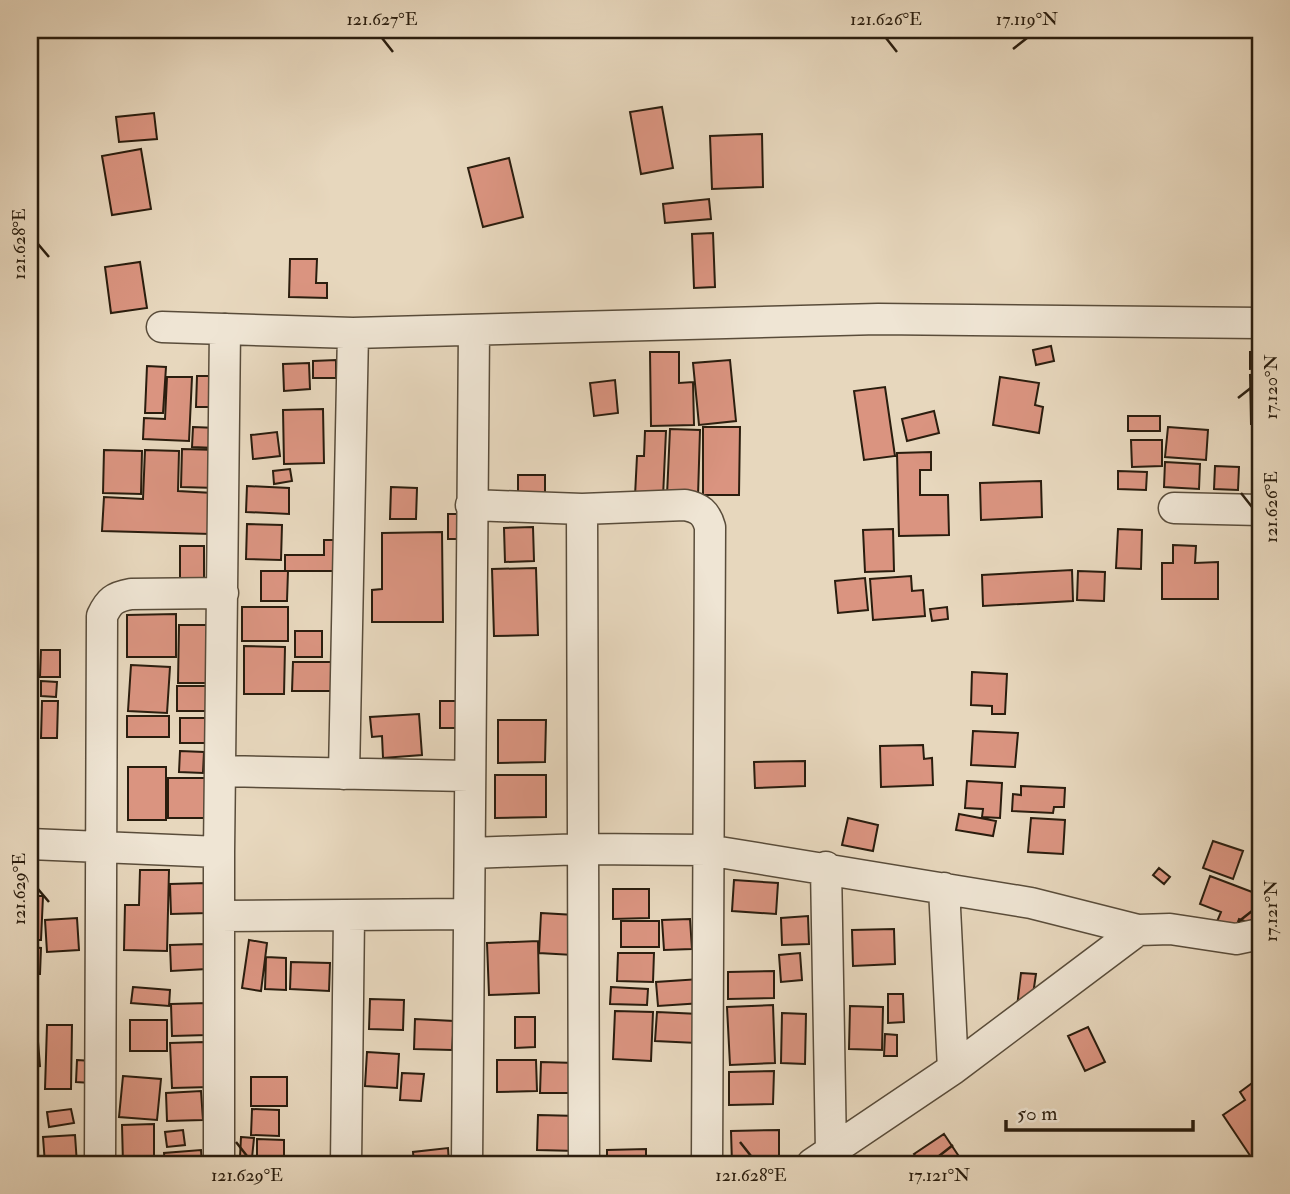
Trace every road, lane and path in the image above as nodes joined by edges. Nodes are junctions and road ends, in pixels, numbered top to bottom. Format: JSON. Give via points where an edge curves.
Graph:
{"nodes":[{"id":1,"x":1260,"y":323,"type":"edge"},
{"id":2,"x":162,"y":327,"type":"dead end"},
{"id":3,"x":225,"y":329,"type":"junction"},
{"id":4,"x":474,"y":330,"type":"junction"},
{"id":5,"x":353,"y":333,"type":"junction"},
{"id":6,"x":471,"y":505,"type":"junction"},
{"id":7,"x":1174,"y":508,"type":"dead end"},
{"id":8,"x":583,"y":509,"type":"junction"},
{"id":9,"x":1260,"y":510,"type":"edge"},
{"id":10,"x":223,"y":593,"type":"junction"},
{"id":11,"x":221,"y":771,"type":"junction"},
{"id":12,"x":344,"y":774,"type":"junction"},
{"id":13,"x":468,"y":776,"type":"junction"},
{"id":14,"x":30,"y":844,"type":"edge"},
{"id":15,"x":103,"y":846,"type":"junction"},
{"id":16,"x":584,"y":849,"type":"junction"},
{"id":17,"x":707,"y":850,"type":"junction"},
{"id":18,"x":219,"y":852,"type":"junction"},
{"id":19,"x":470,"y":853,"type":"junction"},
{"id":20,"x":826,"y":867,"type":"junction"},
{"id":21,"x":944,"y":888,"type":"junction"},
{"id":22,"x":467,"y":914,"type":"junction"},
{"id":23,"x":219,"y":916,"type":"junction"},
{"id":24,"x":349,"y":916,"type":"junction"},
{"id":25,"x":1138,"y":930,"type":"junction"},
{"id":26,"x":1260,"y":934,"type":"edge"},
{"id":27,"x":953,"y":1069,"type":"junction"},
{"id":28,"x":822,"y":1158,"type":"edge"},
{"id":29,"x":100,"y":1164,"type":"edge"},
{"id":30,"x":219,"y":1164,"type":"edge"},
{"id":31,"x":345,"y":1164,"type":"edge"},
{"id":32,"x":467,"y":1164,"type":"edge"},
{"id":33,"x":584,"y":1164,"type":"edge"},
{"id":34,"x":707,"y":1164,"type":"edge"}],
"edges":[{"from":1,"to":4,"type":"street","via":[[878,319]]},
{"from":2,"to":3,"type":"street"},
{"from":3,"to":5,"type":"street"},
{"from":3,"to":10,"type":"street"},
{"from":4,"to":5,"type":"street"},
{"from":4,"to":6,"type":"street"},
{"from":5,"to":12,"type":"street"},
{"from":6,"to":8,"type":"street"},
{"from":6,"to":13,"type":"street"},
{"from":7,"to":9,"type":"street"},
{"from":8,"to":16,"type":"street"},
{"from":8,"to":17,"type":"street","via":[[685,505],[706,515],[710,527]]},
{"from":10,"to":11,"type":"street"},
{"from":10,"to":15,"type":"street","via":[[131,594],[108,603],[102,616]]},
{"from":11,"to":12,"type":"street"},
{"from":11,"to":18,"type":"street"},
{"from":12,"to":13,"type":"street"},
{"from":13,"to":19,"type":"street"},
{"from":14,"to":15,"type":"street"},
{"from":15,"to":18,"type":"street"},
{"from":15,"to":29,"type":"street"},
{"from":16,"to":17,"type":"street"},
{"from":16,"to":19,"type":"street"},
{"from":16,"to":33,"type":"street"},
{"from":17,"to":20,"type":"street"},
{"from":17,"to":34,"type":"street"},
{"from":18,"to":23,"type":"street"},
{"from":19,"to":22,"type":"street"},
{"from":20,"to":21,"type":"street"},
{"from":20,"to":28,"type":"street"},
{"from":21,"to":25,"type":"street","via":[[1031,903]]},
{"from":21,"to":27,"type":"street"},
{"from":22,"to":24,"type":"street"},
{"from":22,"to":32,"type":"street"},
{"from":23,"to":24,"type":"street"},
{"from":23,"to":30,"type":"street"},
{"from":24,"to":31,"type":"street"},
{"from":25,"to":26,"type":"street","via":[[1170,929],[1236,939]]},
{"from":25,"to":27,"type":"street"},
{"from":27,"to":28,"type":"street"}]}
